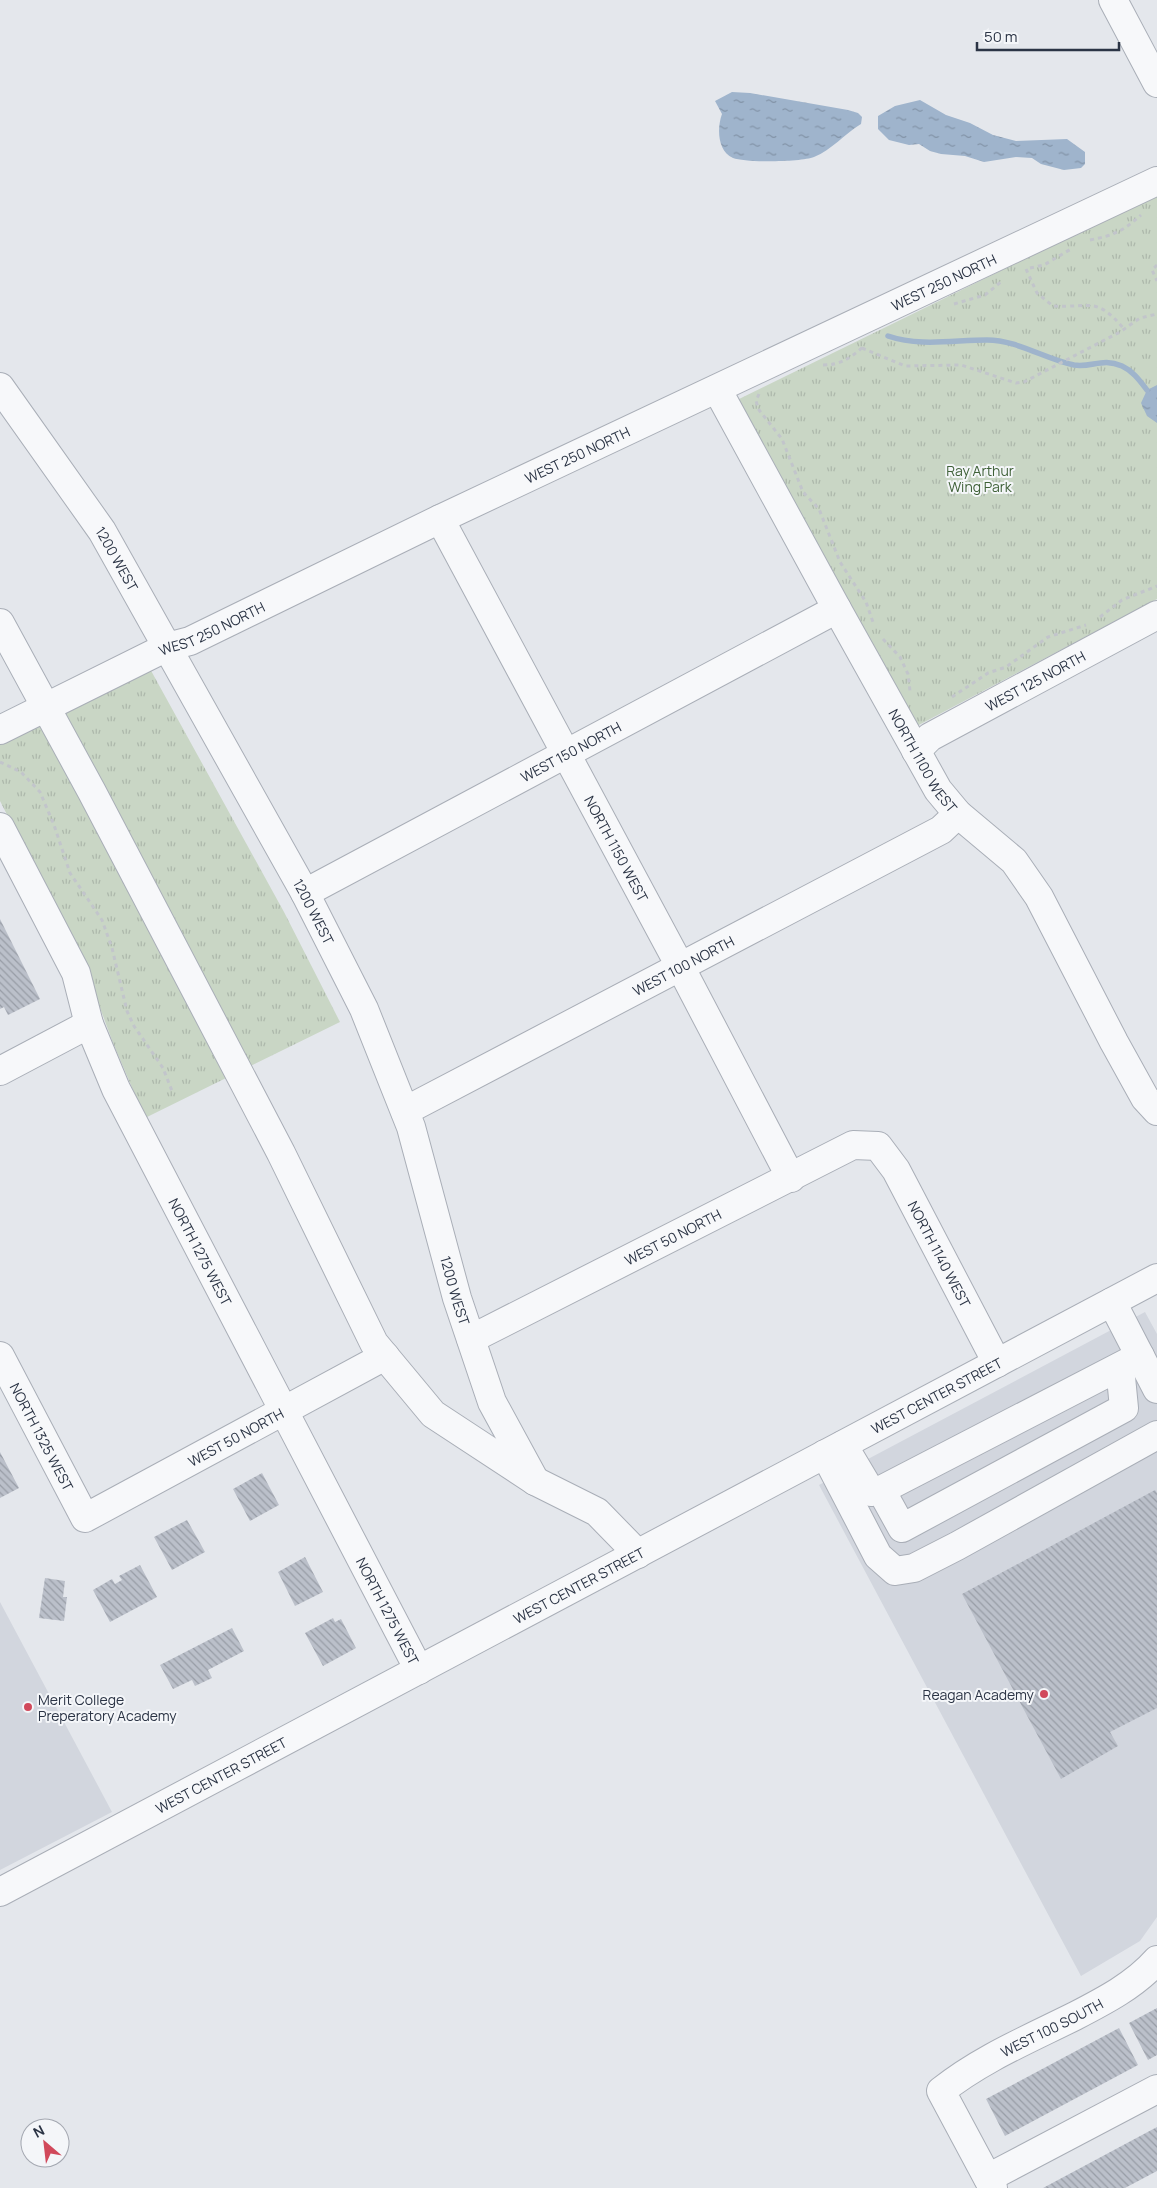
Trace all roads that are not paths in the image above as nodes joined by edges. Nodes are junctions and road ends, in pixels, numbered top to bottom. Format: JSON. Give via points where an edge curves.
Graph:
{"nodes":[{"id":1,"x":1113,"y":0,"type":"edge"},
{"id":2,"x":1157,"y":83,"type":"edge"},
{"id":3,"x":1157,"y":182,"type":"edge"},
{"id":4,"x":0,"y":387,"type":"edge"},
{"id":5,"x":717,"y":389,"type":"junction"},
{"id":6,"x":440,"y":519,"type":"junction"},
{"id":7,"x":836,"y":610,"type":"junction"},
{"id":8,"x":1157,"y":615,"type":"edge"},
{"id":9,"x":0,"y":623,"type":"edge"},
{"id":10,"x":167,"y":647,"type":"junction"},
{"id":11,"x":45,"y":708,"type":"junction"},
{"id":12,"x":0,"y":730,"type":"edge"},
{"id":13,"x":916,"y":751,"type":"junction"},
{"id":14,"x":566,"y":754,"type":"junction"},
{"id":15,"x":958,"y":814,"type":"junction"},
{"id":16,"x":0,"y":826,"type":"edge"},
{"id":17,"x":305,"y":892,"type":"junction"},
{"id":18,"x":681,"y":968,"type":"junction"},
{"id":19,"x":89,"y":1024,"type":"junction"},
{"id":20,"x":0,"y":1071,"type":"edge"},
{"id":21,"x":404,"y":1111,"type":"junction"},
{"id":22,"x":1157,"y":1111,"type":"edge"},
{"id":23,"x":878,"y":1146,"type":"joint"},
{"id":24,"x":791,"y":1178,"type":"junction"},
{"id":25,"x":1157,"y":1278,"type":"edge"},
{"id":26,"x":1112,"y":1302,"type":"junction"},
{"id":27,"x":471,"y":1339,"type":"junction"},
{"id":28,"x":0,"y":1356,"type":"edge"},
{"id":29,"x":385,"y":1356,"type":"junction"},
{"id":30,"x":1130,"y":1361,"type":"junction"},
{"id":31,"x":997,"y":1363,"type":"junction"},
{"id":32,"x":1157,"y":1389,"type":"edge"},
{"id":33,"x":284,"y":1412,"type":"junction"},
{"id":34,"x":1157,"y":1435,"type":"edge"},
{"id":35,"x":834,"y":1449,"type":"junction"},
{"id":36,"x":535,"y":1481,"type":"junction"},
{"id":37,"x":881,"y":1490,"type":"junction"},
{"id":38,"x":85,"y":1518,"type":"joint"},
{"id":39,"x":638,"y":1554,"type":"junction"},
{"id":40,"x":419,"y":1670,"type":"junction"},
{"id":41,"x":0,"y":1892,"type":"edge"},
{"id":42,"x":1157,"y":1960,"type":"edge"},
{"id":43,"x":1157,"y":2089,"type":"edge"},
{"id":44,"x":991,"y":2183,"type":"edge"}],
"edges":[{"from":1,"to":2,"type":"street"},
{"from":3,"to":5,"type":"street","name":"WEST 250 NORTH"},
{"from":4,"to":10,"type":"street","name":"1200 WEST","via":[[102,531]]},
{"from":5,"to":6,"type":"street","name":"WEST 250 NORTH"},
{"from":5,"to":7,"type":"street","name":"NORTH 1100 WEST"},
{"from":6,"to":10,"type":"street","name":"WEST 250 NORTH","via":[[190,641]]},
{"from":6,"to":14,"type":"street","name":"NORTH 1150 WEST"},
{"from":7,"to":13,"type":"street","name":"NORTH 1100 WEST"},
{"from":7,"to":14,"type":"street","name":"WEST 150 NORTH"},
{"from":8,"to":13,"type":"street","name":"WEST 125 NORTH","via":[[930,737]]},
{"from":9,"to":11,"type":"street"},
{"from":10,"to":11,"type":"street","name":"WEST 250 NORTH"},
{"from":10,"to":17,"type":"street","name":"1200 WEST"},
{"from":11,"to":12,"type":"street","name":"WEST 250 NORTH"},
{"from":11,"to":29,"type":"street","via":[[281,1153],[374,1343]]},
{"from":13,"to":15,"type":"street","name":"NORTH 1100 WEST","via":[[938,790]]},
{"from":14,"to":17,"type":"street","name":"WEST 150 NORTH"},
{"from":14,"to":18,"type":"street","name":"NORTH 1150 WEST"},
{"from":15,"to":18,"type":"street","name":"WEST 100 NORTH","via":[[941,830]]},
{"from":15,"to":22,"type":"street","name":"NORTH 1100 WEST","via":[[1014,861],[1039,897],[1114,1042]]},
{"from":16,"to":19,"type":"street","name":"NORTH 1275 WEST","via":[[76,973]]},
{"from":17,"to":21,"type":"street","name":"1200 WEST","via":[[364,1009]]},
{"from":18,"to":21,"type":"street","name":"WEST 100 NORTH"},
{"from":18,"to":24,"type":"street","name":"NORTH 1150 WEST"},
{"from":19,"to":20,"type":"street"},
{"from":19,"to":33,"type":"street","name":"NORTH 1275 WEST","via":[[116,1089]]},
{"from":21,"to":27,"type":"street","name":"1200 WEST"},
{"from":23,"to":24,"type":"street","name":"WEST 50 NORTH","via":[[854,1145]]},
{"from":23,"to":31,"type":"street","name":"NORTH 1140 WEST","via":[[896,1170]]},
{"from":24,"to":27,"type":"street","name":"WEST 50 NORTH"},
{"from":25,"to":26,"type":"street","name":"WEST CENTER STREET"},
{"from":26,"to":30,"type":"street"},
{"from":26,"to":31,"type":"street","name":"WEST CENTER STREET"},
{"from":27,"to":36,"type":"street","name":"1200 WEST","via":[[492,1402]]},
{"from":28,"to":38,"type":"street","name":"NORTH 1325 WEST"},
{"from":29,"to":33,"type":"street","name":"WEST 50 NORTH"},
{"from":29,"to":36,"type":"street","via":[[433,1414]]},
{"from":30,"to":32,"type":"street"},
{"from":30,"to":37,"type":"street"},
{"from":30,"to":37,"type":"street","via":[[1124,1408],[902,1528]]},
{"from":31,"to":35,"type":"street","name":"WEST CENTER STREET"},
{"from":33,"to":38,"type":"street","name":"WEST 50 NORTH"},
{"from":33,"to":40,"type":"street","name":"NORTH 1275 WEST"},
{"from":34,"to":35,"type":"street","via":[[957,1546],[914,1568],[895,1571],[878,1556]]},
{"from":35,"to":37,"type":"street","via":[[871,1492]]},
{"from":35,"to":39,"type":"street","name":"WEST CENTER STREET"},
{"from":36,"to":39,"type":"street","via":[[598,1512]]},
{"from":39,"to":40,"type":"street","name":"WEST CENTER STREET"},
{"from":40,"to":41,"type":"street","name":"WEST CENTER STREET"},
{"from":42,"to":44,"type":"street","name":"WEST 100 SOUTH","via":[[1146,1972],[1106,2000],[966,2071],[941,2091]]},
{"from":43,"to":44,"type":"street"}]}
